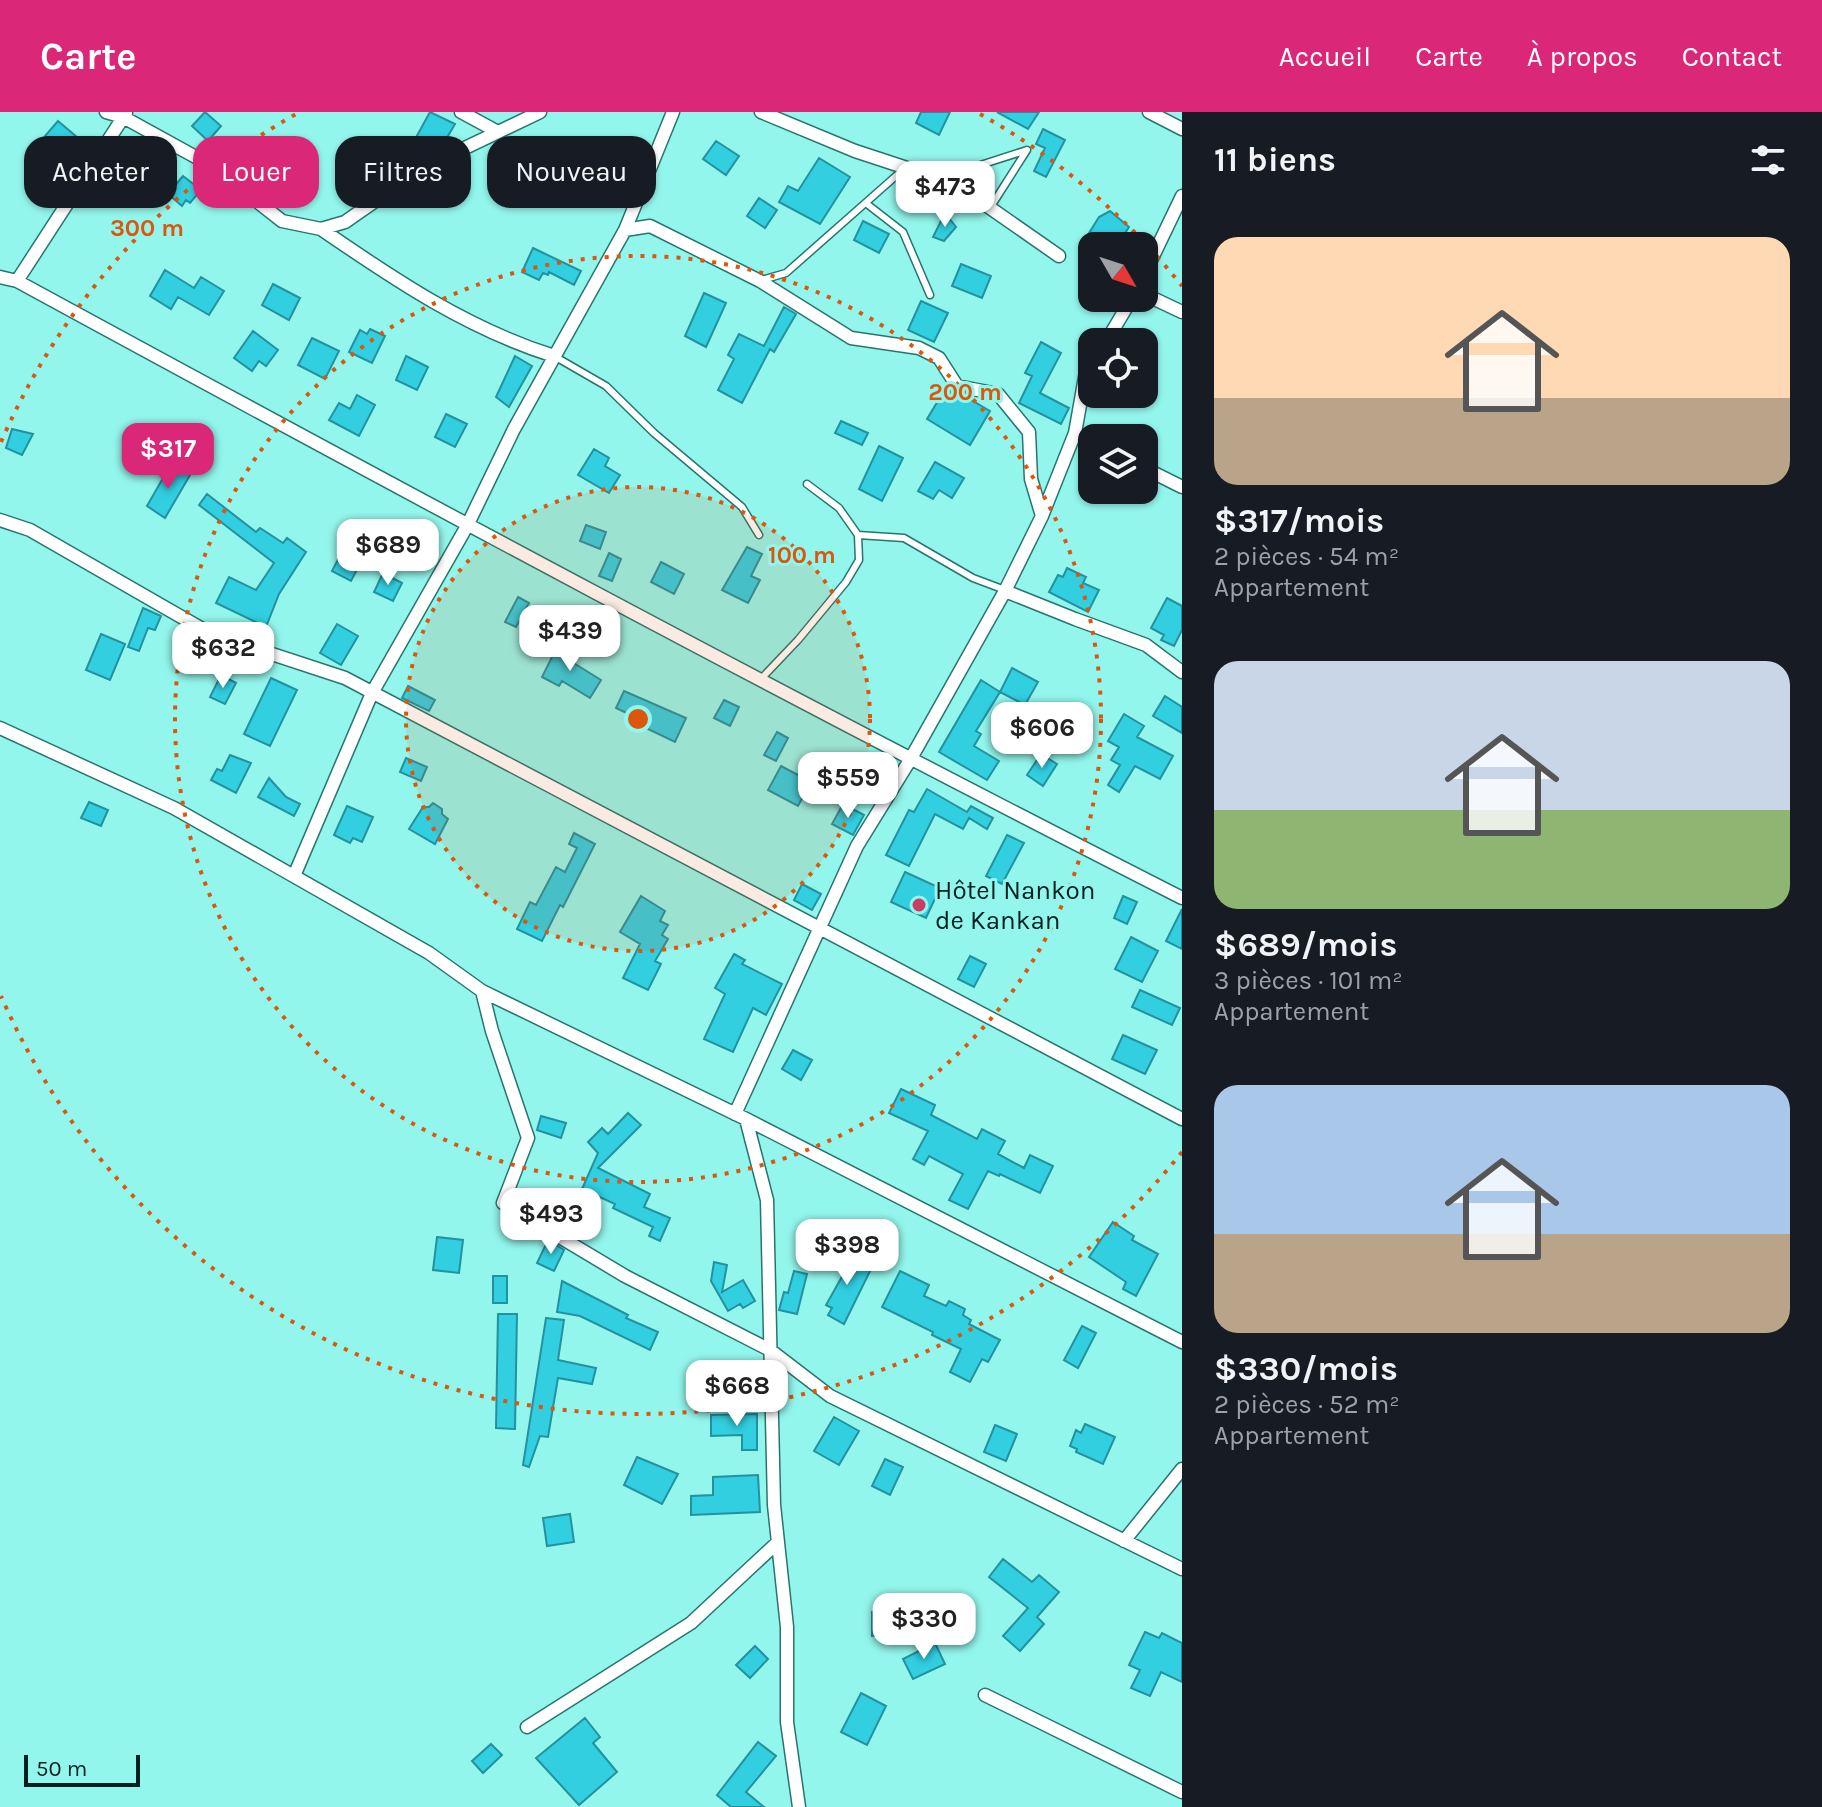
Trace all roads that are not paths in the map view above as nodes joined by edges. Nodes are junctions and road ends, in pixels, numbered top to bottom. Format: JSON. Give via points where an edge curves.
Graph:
{"nodes":[{"id":1,"x":106,"y":112,"type":"edge"},
{"id":2,"x":461,"y":112,"type":"edge"},
{"id":3,"x":540,"y":112,"type":"edge"},
{"id":4,"x":673,"y":112,"type":"edge"},
{"id":5,"x":761,"y":112,"type":"edge"},
{"id":6,"x":1149,"y":112,"type":"edge"},
{"id":7,"x":125,"y":114,"type":"edge"},
{"id":8,"x":1182,"y":129,"type":"edge"},
{"id":9,"x":498,"y":132,"type":"junction"},
{"id":10,"x":905,"y":168,"type":"junction"},
{"id":11,"x":922,"y":173,"type":"junction"},
{"id":12,"x":1182,"y":196,"type":"edge"},
{"id":13,"x":867,"y":204,"type":"junction"},
{"id":14,"x":990,"y":208,"type":"junction"},
{"id":15,"x":321,"y":229,"type":"junction"},
{"id":16,"x":625,"y":230,"type":"junction"},
{"id":17,"x":1158,"y":246,"type":"edge"},
{"id":18,"x":1059,"y":256,"type":"dead end"},
{"id":19,"x":0,"y":277,"type":"edge"},
{"id":20,"x":17,"y":281,"type":"junction"},
{"id":21,"x":760,"y":281,"type":"junction"},
{"id":22,"x":930,"y":295,"type":"dead end"},
{"id":23,"x":1158,"y":301,"type":"edge"},
{"id":24,"x":1182,"y":312,"type":"edge"},
{"id":25,"x":554,"y":356,"type":"junction"},
{"id":26,"x":1079,"y":408,"type":"edge"},
{"id":27,"x":1075,"y":433,"type":"junction"},
{"id":28,"x":1078,"y":434,"type":"edge"},
{"id":29,"x":1158,"y":475,"type":"edge"},
{"id":30,"x":807,"y":484,"type":"dead end"},
{"id":31,"x":1182,"y":487,"type":"edge"},
{"id":32,"x":1042,"y":516,"type":"junction"},
{"id":33,"x":0,"y":520,"type":"edge"},
{"id":34,"x":467,"y":526,"type":"junction"},
{"id":35,"x":759,"y":535,"type":"dead end"},
{"id":36,"x":858,"y":535,"type":"junction"},
{"id":37,"x":1005,"y":591,"type":"junction"},
{"id":38,"x":1182,"y":672,"type":"edge"},
{"id":39,"x":760,"y":680,"type":"junction"},
{"id":40,"x":372,"y":693,"type":"junction"},
{"id":41,"x":0,"y":728,"type":"edge"},
{"id":42,"x":910,"y":760,"type":"junction"},
{"id":43,"x":294,"y":876,"type":"junction"},
{"id":44,"x":1182,"y":898,"type":"edge"},
{"id":45,"x":819,"y":930,"type":"junction"},
{"id":46,"x":482,"y":991,"type":"junction"},
{"id":47,"x":740,"y":1116,"type":"junction"},
{"id":48,"x":1182,"y":1119,"type":"edge"},
{"id":49,"x":1182,"y":1342,"type":"edge"},
{"id":50,"x":770,"y":1350,"type":"junction"},
{"id":51,"x":1182,"y":1469,"type":"edge"},
{"id":52,"x":1124,"y":1541,"type":"junction"},
{"id":53,"x":778,"y":1542,"type":"junction"},
{"id":54,"x":1182,"y":1569,"type":"edge"},
{"id":55,"x":985,"y":1695,"type":"dead end"},
{"id":56,"x":527,"y":1727,"type":"dead end"},
{"id":57,"x":1182,"y":1792,"type":"edge"},
{"id":58,"x":799,"y":1807,"type":"edge"}],
"edges":[{"from":1,"to":7,"type":"street"},
{"from":2,"to":9,"type":"street"},
{"from":3,"to":9,"type":"street"},
{"from":4,"to":16,"type":"street"},
{"from":5,"to":10,"type":"street"},
{"from":6,"to":8,"type":"street"},
{"from":7,"to":15,"type":"street","via":[[212,166],[282,221]]},
{"from":7,"to":20,"type":"street"},
{"from":9,"to":15,"type":"street","via":[[421,169],[345,222]]},
{"from":10,"to":11,"type":"street"},
{"from":10,"to":13,"type":"lane"},
{"from":11,"to":14,"type":"street"},
{"from":11,"to":14,"type":"lane","via":[[968,169],[1027,150]]},
{"from":12,"to":17,"type":"street"},
{"from":13,"to":21,"type":"lane","via":[[786,273]]},
{"from":13,"to":22,"type":"lane","via":[[903,232]]},
{"from":14,"to":18,"type":"street"},
{"from":15,"to":25,"type":"street","via":[[407,289],[518,345]]},
{"from":16,"to":21,"type":"street","via":[[650,226]]},
{"from":16,"to":25,"type":"street"},
{"from":19,"to":20,"type":"street"},
{"from":20,"to":34,"type":"street"},
{"from":21,"to":32,"type":"street","via":[[851,338],[919,348],[939,358],[957,386],[998,394],[1029,432],[1031,479]]},
{"from":23,"to":24,"type":"street"},
{"from":25,"to":34,"type":"street"},
{"from":25,"to":35,"type":"lane","via":[[606,386],[742,507]]},
{"from":26,"to":27,"type":"street"},
{"from":27,"to":28,"type":"street"},
{"from":27,"to":32,"type":"street"},
{"from":29,"to":31,"type":"street"},
{"from":30,"to":36,"type":"lane","via":[[839,508]]},
{"from":32,"to":37,"type":"street"},
{"from":33,"to":40,"type":"street","via":[[30,530],[211,634],[345,678]]},
{"from":34,"to":39,"type":"street"},
{"from":34,"to":40,"type":"street"},
{"from":36,"to":37,"type":"lane","via":[[904,538]]},
{"from":36,"to":39,"type":"lane","via":[[859,560],[846,582]]},
{"from":37,"to":38,"type":"street","via":[[1146,645]]},
{"from":37,"to":42,"type":"street"},
{"from":39,"to":42,"type":"street"},
{"from":40,"to":43,"type":"street"},
{"from":40,"to":45,"type":"street"},
{"from":41,"to":43,"type":"street","via":[[174,808]]},
{"from":42,"to":44,"type":"street"},
{"from":42,"to":45,"type":"street","via":[[857,846]]},
{"from":43,"to":46,"type":"street","via":[[429,953]]},
{"from":45,"to":47,"type":"street"},
{"from":45,"to":48,"type":"street"},
{"from":46,"to":47,"type":"street"},
{"from":46,"to":50,"type":"street","via":[[528,1138],[503,1203],[625,1276]]},
{"from":47,"to":49,"type":"street"},
{"from":47,"to":50,"type":"street","via":[[767,1200]]},
{"from":50,"to":52,"type":"street","via":[[830,1396]]},
{"from":50,"to":53,"type":"street"},
{"from":51,"to":52,"type":"street"},
{"from":52,"to":54,"type":"street"},
{"from":53,"to":56,"type":"street","via":[[691,1623]]},
{"from":53,"to":58,"type":"street","via":[[787,1627],[787,1722]]},
{"from":55,"to":57,"type":"street"}]}
